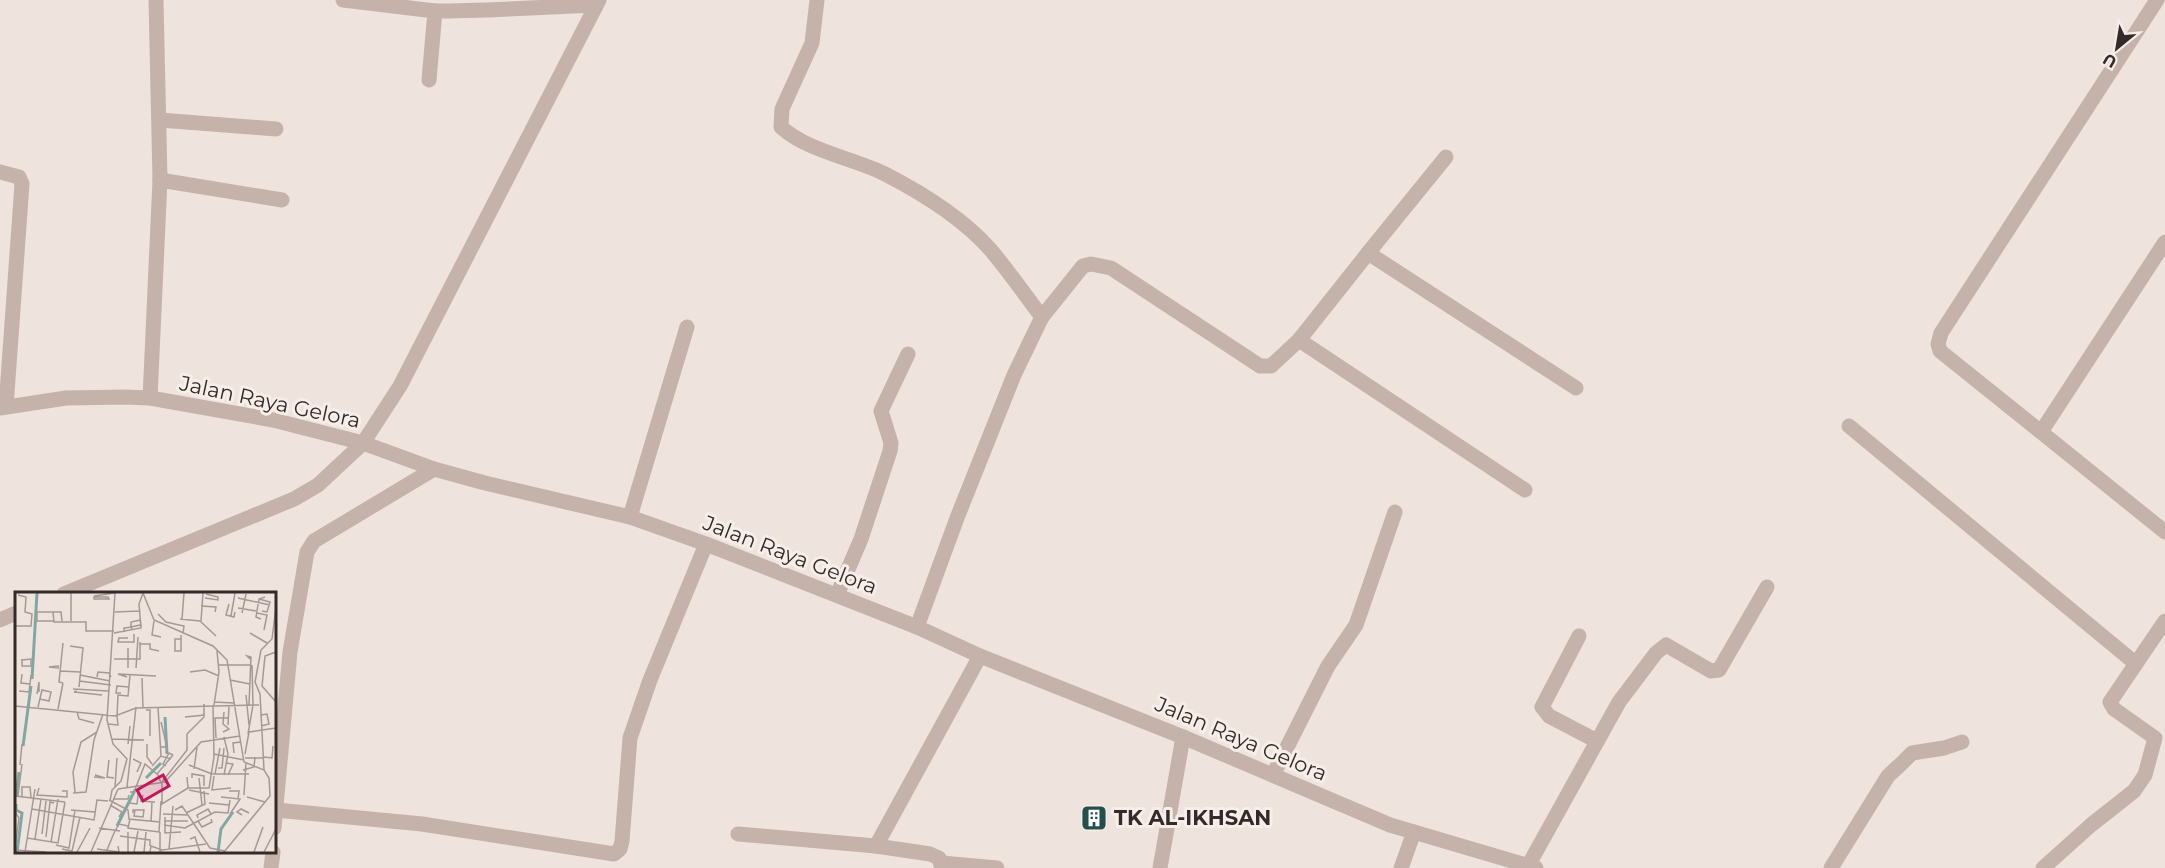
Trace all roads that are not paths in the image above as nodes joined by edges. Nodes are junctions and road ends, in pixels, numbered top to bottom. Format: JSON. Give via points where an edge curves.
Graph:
{"nodes":[{"id":1,"x":156,"y":0,"type":"edge"},
{"id":2,"x":343,"y":0,"type":"edge"},
{"id":3,"x":817,"y":0,"type":"edge"},
{"id":4,"x":2157,"y":0,"type":"edge"},
{"id":5,"x":597,"y":3,"type":"edge"},
{"id":6,"x":435,"y":11,"type":"junction"},
{"id":7,"x":429,"y":80,"type":"dead end"},
{"id":8,"x":160,"y":120,"type":"junction"},
{"id":9,"x":276,"y":129,"type":"dead end"},
{"id":10,"x":1446,"y":158,"type":"dead end"},
{"id":11,"x":0,"y":172,"type":"edge"},
{"id":12,"x":160,"y":180,"type":"junction"},
{"id":13,"x":282,"y":200,"type":"dead end"},
{"id":14,"x":2165,"y":242,"type":"edge"},
{"id":15,"x":1368,"y":253,"type":"junction"},
{"id":16,"x":1042,"y":317,"type":"junction"},
{"id":17,"x":687,"y":327,"type":"dead end"},
{"id":18,"x":1299,"y":340,"type":"junction"},
{"id":19,"x":908,"y":354,"type":"dead end"},
{"id":20,"x":1576,"y":388,"type":"dead end"},
{"id":21,"x":150,"y":399,"type":"junction"},
{"id":22,"x":3,"y":408,"type":"edge"},
{"id":23,"x":1849,"y":426,"type":"dead end"},
{"id":24,"x":2041,"y":432,"type":"junction"},
{"id":25,"x":363,"y":443,"type":"junction"},
{"id":26,"x":434,"y":469,"type":"junction"},
{"id":27,"x":1525,"y":490,"type":"dead end"},
{"id":28,"x":1395,"y":512,"type":"dead end"},
{"id":29,"x":630,"y":517,"type":"junction"},
{"id":30,"x":2165,"y":532,"type":"edge"},
{"id":31,"x":706,"y":544,"type":"junction"},
{"id":32,"x":1767,"y":587,"type":"dead end"},
{"id":33,"x":69,"y":592,"type":"edge"},
{"id":34,"x":837,"y":595,"type":"junction"},
{"id":35,"x":15,"y":613,"type":"edge"},
{"id":36,"x":0,"y":620,"type":"edge"},
{"id":37,"x":2165,"y":621,"type":"edge"},
{"id":38,"x":917,"y":627,"type":"junction"},
{"id":39,"x":1579,"y":636,"type":"dead end"},
{"id":40,"x":980,"y":656,"type":"junction"},
{"id":41,"x":2135,"y":663,"type":"junction"},
{"id":42,"x":1183,"y":736,"type":"junction"},
{"id":43,"x":1597,"y":741,"type":"junction"},
{"id":44,"x":2160,"y":741,"type":"edge"},
{"id":45,"x":1962,"y":742,"type":"dead end"},
{"id":46,"x":1273,"y":775,"type":"junction"},
{"id":47,"x":276,"y":810,"type":"edge"},
{"id":48,"x":1414,"y":832,"type":"junction"},
{"id":49,"x":738,"y":834,"type":"dead end"},
{"id":50,"x":876,"y":846,"type":"junction"},
{"id":51,"x":273,"y":853,"type":"edge"},
{"id":52,"x":942,"y":866,"type":"edge"},
{"id":53,"x":1532,"y":867,"type":"edge"},
{"id":54,"x":272,"y":868,"type":"edge"},
{"id":55,"x":997,"y":868,"type":"edge"},
{"id":56,"x":1160,"y":868,"type":"edge"},
{"id":57,"x":1401,"y":868,"type":"edge"},
{"id":58,"x":1831,"y":868,"type":"edge"},
{"id":59,"x":2043,"y":868,"type":"edge"}],
"edges":[{"from":1,"to":8,"type":"street"},
{"from":2,"to":6,"type":"street"},
{"from":3,"to":16,"type":"street","via":[[812,43],[782,109],[781,127],[805,143],[884,174],[953,217],[989,249]]},
{"from":4,"to":24,"type":"street","via":[[1939,339],[1940,351],[1946,357]]},
{"from":5,"to":6,"type":"street"},
{"from":5,"to":25,"type":"street","via":[[400,386]]},
{"from":6,"to":7,"type":"street"},
{"from":8,"to":9,"type":"street"},
{"from":8,"to":12,"type":"street"},
{"from":10,"to":15,"type":"street"},
{"from":11,"to":22,"type":"street","via":[[15,175],[22,184]]},
{"from":12,"to":13,"type":"street"},
{"from":12,"to":21,"type":"street"},
{"from":14,"to":24,"type":"street"},
{"from":15,"to":18,"type":"street"},
{"from":15,"to":20,"type":"street"},
{"from":16,"to":18,"type":"street","via":[[1083,267],[1091,264],[1111,268],[1260,366],[1271,366]]},
{"from":16,"to":38,"type":"street","via":[[1010,386]]},
{"from":17,"to":29,"type":"street"},
{"from":18,"to":27,"type":"street"},
{"from":19,"to":34,"type":"street","via":[[881,411],[890,451],[861,539]]},
{"from":21,"to":22,"type":"street","name":"Jalan Raya Gelora","via":[[94,396]]},
{"from":21,"to":25,"type":"street","name":"Jalan Raya Gelora","via":[[273,420]]},
{"from":23,"to":41,"type":"street"},
{"from":24,"to":30,"type":"street"},
{"from":25,"to":26,"type":"street","name":"Jalan Raya Gelora"},
{"from":25,"to":33,"type":"street","via":[[318,485],[294,499]]},
{"from":26,"to":29,"type":"street","name":"Jalan Raya Gelora"},
{"from":26,"to":47,"type":"street","via":[[314,541],[306,552],[290,652]]},
{"from":28,"to":46,"type":"street","via":[[1356,625],[1328,666]]},
{"from":29,"to":31,"type":"street","name":"Jalan Raya Gelora"},
{"from":31,"to":34,"type":"street","name":"Jalan Raya Gelora"},
{"from":31,"to":47,"type":"street","via":[[630,738],[622,842],[614,854],[422,824]]},
{"from":32,"to":43,"type":"street","via":[[1719,670],[1711,671],[1666,645],[1619,702]]},
{"from":34,"to":38,"type":"street","name":"Jalan Raya Gelora"},
{"from":35,"to":36,"type":"street"},
{"from":37,"to":41,"type":"street"},
{"from":38,"to":40,"type":"street","name":"Jalan Raya Gelora"},
{"from":39,"to":43,"type":"street","via":[[1542,707],[1549,716]]},
{"from":40,"to":42,"type":"street","name":"Jalan Raya Gelora"},
{"from":40,"to":50,"type":"street"},
{"from":41,"to":44,"type":"street","via":[[2110,704]]},
{"from":42,"to":46,"type":"street","name":"Jalan Raya Gelora"},
{"from":42,"to":56,"type":"street"},
{"from":43,"to":53,"type":"street"},
{"from":44,"to":59,"type":"street","via":[[2134,791]]},
{"from":45,"to":58,"type":"street","via":[[1912,753],[1888,776]]},
{"from":46,"to":48,"type":"street","name":"Jalan Raya Gelora"},
{"from":48,"to":53,"type":"street","name":"Jalan Raya Gelora"},
{"from":48,"to":57,"type":"street"},
{"from":49,"to":50,"type":"street"},
{"from":50,"to":52,"type":"street","via":[[930,854],[939,858]]},
{"from":51,"to":54,"type":"street"},
{"from":52,"to":55,"type":"street"}]}
